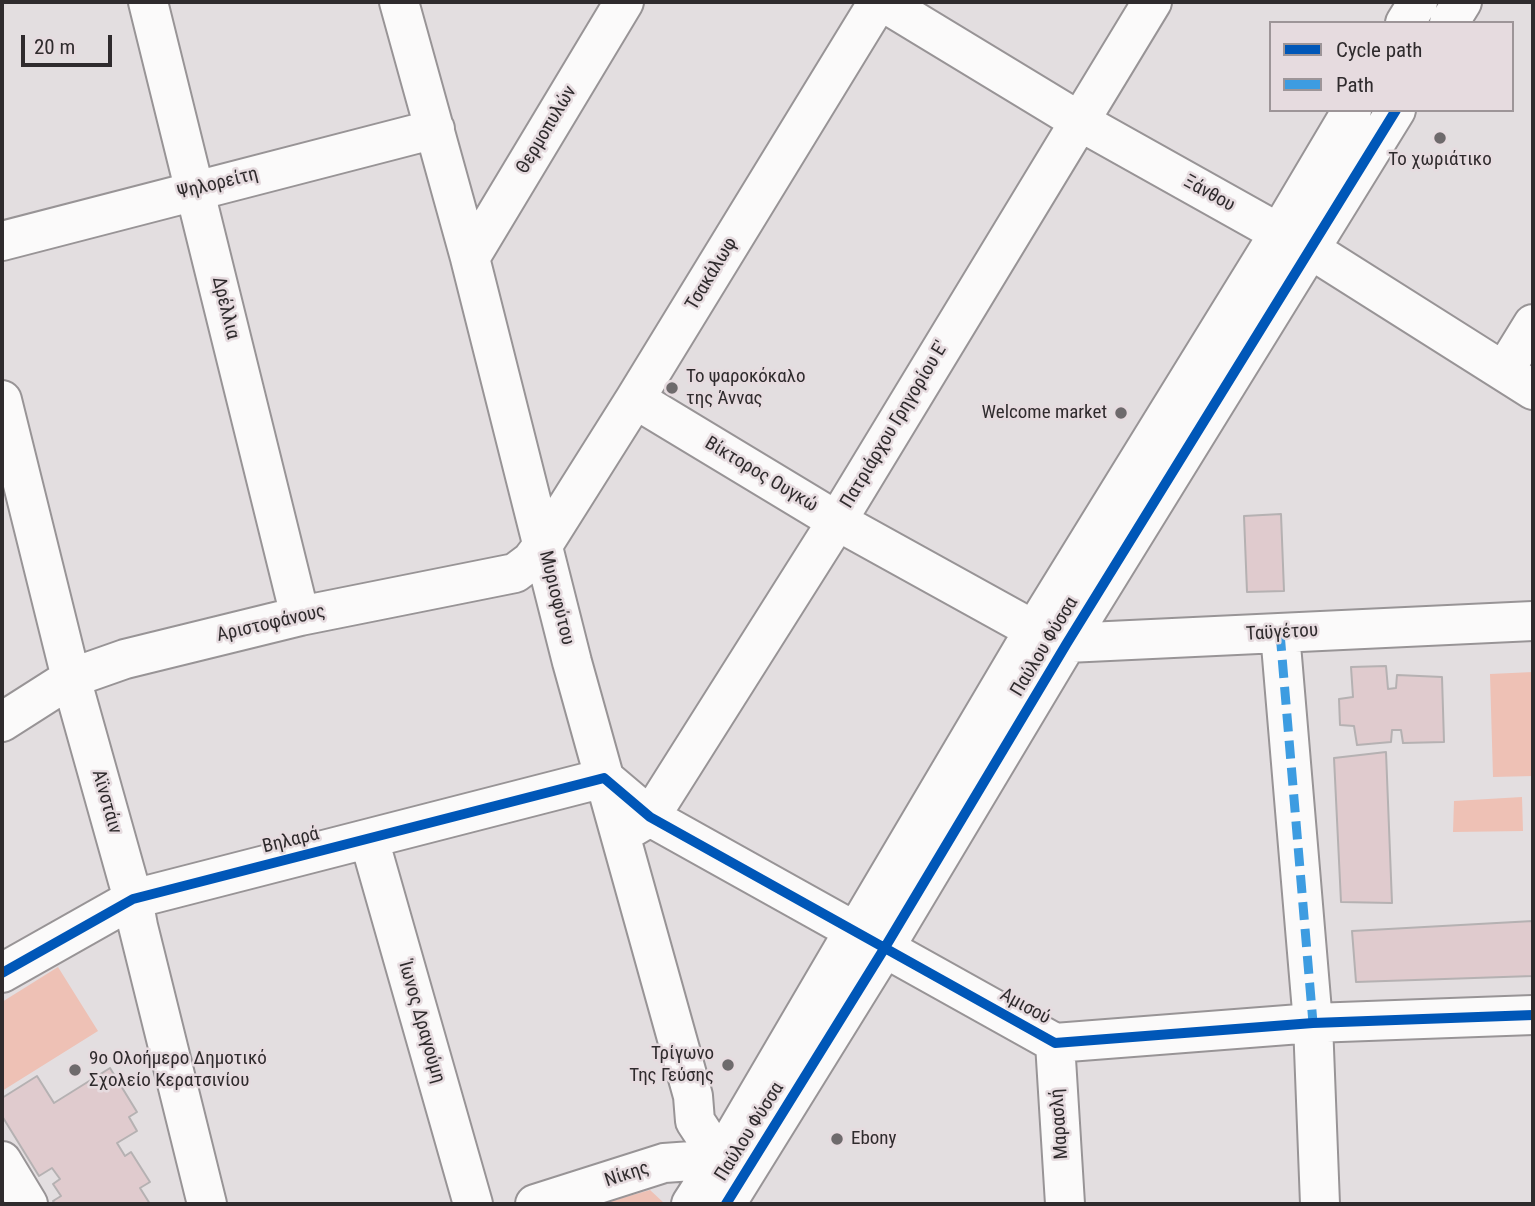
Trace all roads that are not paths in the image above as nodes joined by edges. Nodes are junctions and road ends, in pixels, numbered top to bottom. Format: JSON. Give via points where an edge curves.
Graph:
{"nodes":[{"id":1,"x":148,"y":2,"type":"edge"},
{"id":2,"x":399,"y":2,"type":"edge"},
{"id":3,"x":624,"y":2,"type":"edge"},
{"id":4,"x":880,"y":2,"type":"edge"},
{"id":5,"x":1152,"y":2,"type":"edge"},
{"id":6,"x":1418,"y":2,"type":"edge"},
{"id":7,"x":1462,"y":2,"type":"edge"},
{"id":8,"x":1406,"y":21,"type":"edge"},
{"id":9,"x":1450,"y":21,"type":"edge"},
{"id":10,"x":1351,"y":112,"type":"edge"},
{"id":11,"x":1394,"y":112,"type":"edge"},
{"id":12,"x":1079,"y":121,"type":"junction"},
{"id":13,"x":435,"y":129,"type":"junction"},
{"id":14,"x":196,"y":190,"type":"junction"},
{"id":15,"x":2,"y":241,"type":"edge"},
{"id":16,"x":1295,"y":241,"type":"junction"},
{"id":17,"x":470,"y":258,"type":"junction"},
{"id":18,"x":1533,"y":324,"type":"edge"},
{"id":19,"x":1518,"y":381,"type":"edge"},
{"id":20,"x":635,"y":399,"type":"junction"},
{"id":21,"x":5,"y":424,"type":"edge"},
{"id":22,"x":837,"y":521,"type":"junction"},
{"id":23,"x":543,"y":545,"type":"junction"},
{"id":24,"x":300,"y":616,"type":"junction"},
{"id":25,"x":1533,"y":621,"type":"edge"},
{"id":26,"x":1280,"y":633,"type":"junction"},
{"id":27,"x":1051,"y":636,"type":"junction"},
{"id":28,"x":71,"y":678,"type":"junction"},
{"id":29,"x":2,"y":722,"type":"edge"},
{"id":30,"x":604,"y":778,"type":"junction"},
{"id":31,"x":635,"y":826,"type":"junction"},
{"id":32,"x":369,"y":839,"type":"junction"},
{"id":33,"x":133,"y":899,"type":"junction"},
{"id":34,"x":869,"y":940,"type":"junction"},
{"id":35,"x":2,"y":973,"type":"edge"},
{"id":36,"x":1533,"y":1015,"type":"edge"},
{"id":37,"x":1312,"y":1023,"type":"junction"},
{"id":38,"x":1055,"y":1043,"type":"junction"},
{"id":39,"x":2,"y":1161,"type":"edge"},
{"id":40,"x":730,"y":1179,"type":"edge"},
{"id":41,"x":28,"y":1204,"type":"edge"},
{"id":42,"x":207,"y":1204,"type":"edge"},
{"id":43,"x":473,"y":1204,"type":"edge"},
{"id":44,"x":536,"y":1204,"type":"edge"},
{"id":45,"x":691,"y":1204,"type":"edge"},
{"id":46,"x":1065,"y":1204,"type":"edge"},
{"id":47,"x":1320,"y":1204,"type":"edge"}],
"edges":[{"from":1,"to":14,"type":"street","name":"Δρέλλια"},
{"from":2,"to":13,"type":"street","name":"Μυριοφύτου"},
{"from":3,"to":17,"type":"street","name":"Θερμοπυλών"},
{"from":4,"to":12,"type":"street","name":"Ξάνθου"},
{"from":4,"to":20,"type":"street","name":"Τσακάλωφ"},
{"from":5,"to":12,"type":"street","name":"Πατριάρχου Γρηγορίου Ε'"},
{"from":6,"to":8,"type":"street"},
{"from":7,"to":9,"type":"street"},
{"from":10,"to":16,"type":"street","name":"Παύλου Φύσσα"},
{"from":11,"to":16,"type":"street","name":"Παύλου Φύσσα"},
{"from":12,"to":16,"type":"street","name":"Ξάνθου"},
{"from":12,"to":22,"type":"street","name":"Πατριάρχου Γρηγορίου Ε'"},
{"from":13,"to":14,"type":"street","name":"Ψηλορείτη"},
{"from":13,"to":17,"type":"street","name":"Μυριοφύτου"},
{"from":14,"to":15,"type":"street","name":"Ψηλορείτη"},
{"from":14,"to":24,"type":"street","name":"Δρέλλια"},
{"from":16,"to":19,"type":"street","name":"Ξάνθου"},
{"from":16,"to":27,"type":"street","name":"Παύλου Φύσσα"},
{"from":17,"to":23,"type":"street","name":"Μυριοφύτου"},
{"from":18,"to":19,"type":"street"},
{"from":20,"to":22,"type":"street","name":"Βίκτορος Ουγκώ"},
{"from":20,"to":23,"type":"street","name":"Τσακάλωφ"},
{"from":21,"to":28,"type":"street","name":"Αϊνστάιν"},
{"from":22,"to":27,"type":"street","name":"Βίκτορος Ουγκώ"},
{"from":22,"to":31,"type":"street","name":"Πατριάρχου Γρηγορίου Ε'"},
{"from":23,"to":24,"type":"street","name":"Αριστοφάνους","via":[[514,573]]},
{"from":23,"to":30,"type":"street","name":"Μυριοφύτου"},
{"from":24,"to":28,"type":"street","name":"Αριστοφάνους","via":[[125,659]]},
{"from":25,"to":26,"type":"street","name":"Ταϋγέτου"},
{"from":26,"to":27,"type":"street","name":"Ταϋγέτου"},
{"from":26,"to":37,"type":"street"},
{"from":27,"to":34,"type":"street","name":"Παύλου Φύσσα"},
{"from":28,"to":29,"type":"street","name":"Αριστοφάνους"},
{"from":28,"to":33,"type":"street","name":"Αϊνστάιν"},
{"from":30,"to":31,"type":"street","name":"Μυριοφύτου"},
{"from":30,"to":32,"type":"street","name":"Βηλαρά"},
{"from":31,"to":34,"type":"street","name":"Αμισού"},
{"from":31,"to":40,"type":"street","name":"Μυριοφύτου","via":[[695,1121]]},
{"from":32,"to":33,"type":"street","name":"Βηλαρά"},
{"from":32,"to":43,"type":"street","name":"Ίωνος Δραγούμη"},
{"from":33,"to":35,"type":"street","name":"Βηλαρά"},
{"from":33,"to":42,"type":"street","name":"Αϊνστάιν"},
{"from":34,"to":38,"type":"street","name":"Αμισού"},
{"from":34,"to":40,"type":"street","name":"Παύλου Φύσσα"},
{"from":36,"to":37,"type":"street","name":"Αμισού"},
{"from":37,"to":38,"type":"street","name":"Αμισού"},
{"from":37,"to":47,"type":"street"},
{"from":38,"to":46,"type":"street","name":"Μαρασλή"},
{"from":39,"to":41,"type":"street"},
{"from":40,"to":44,"type":"street","name":"Νίκης","via":[[664,1163]]},
{"from":40,"to":45,"type":"street","name":"Παύλου Φύσσα"}]}
